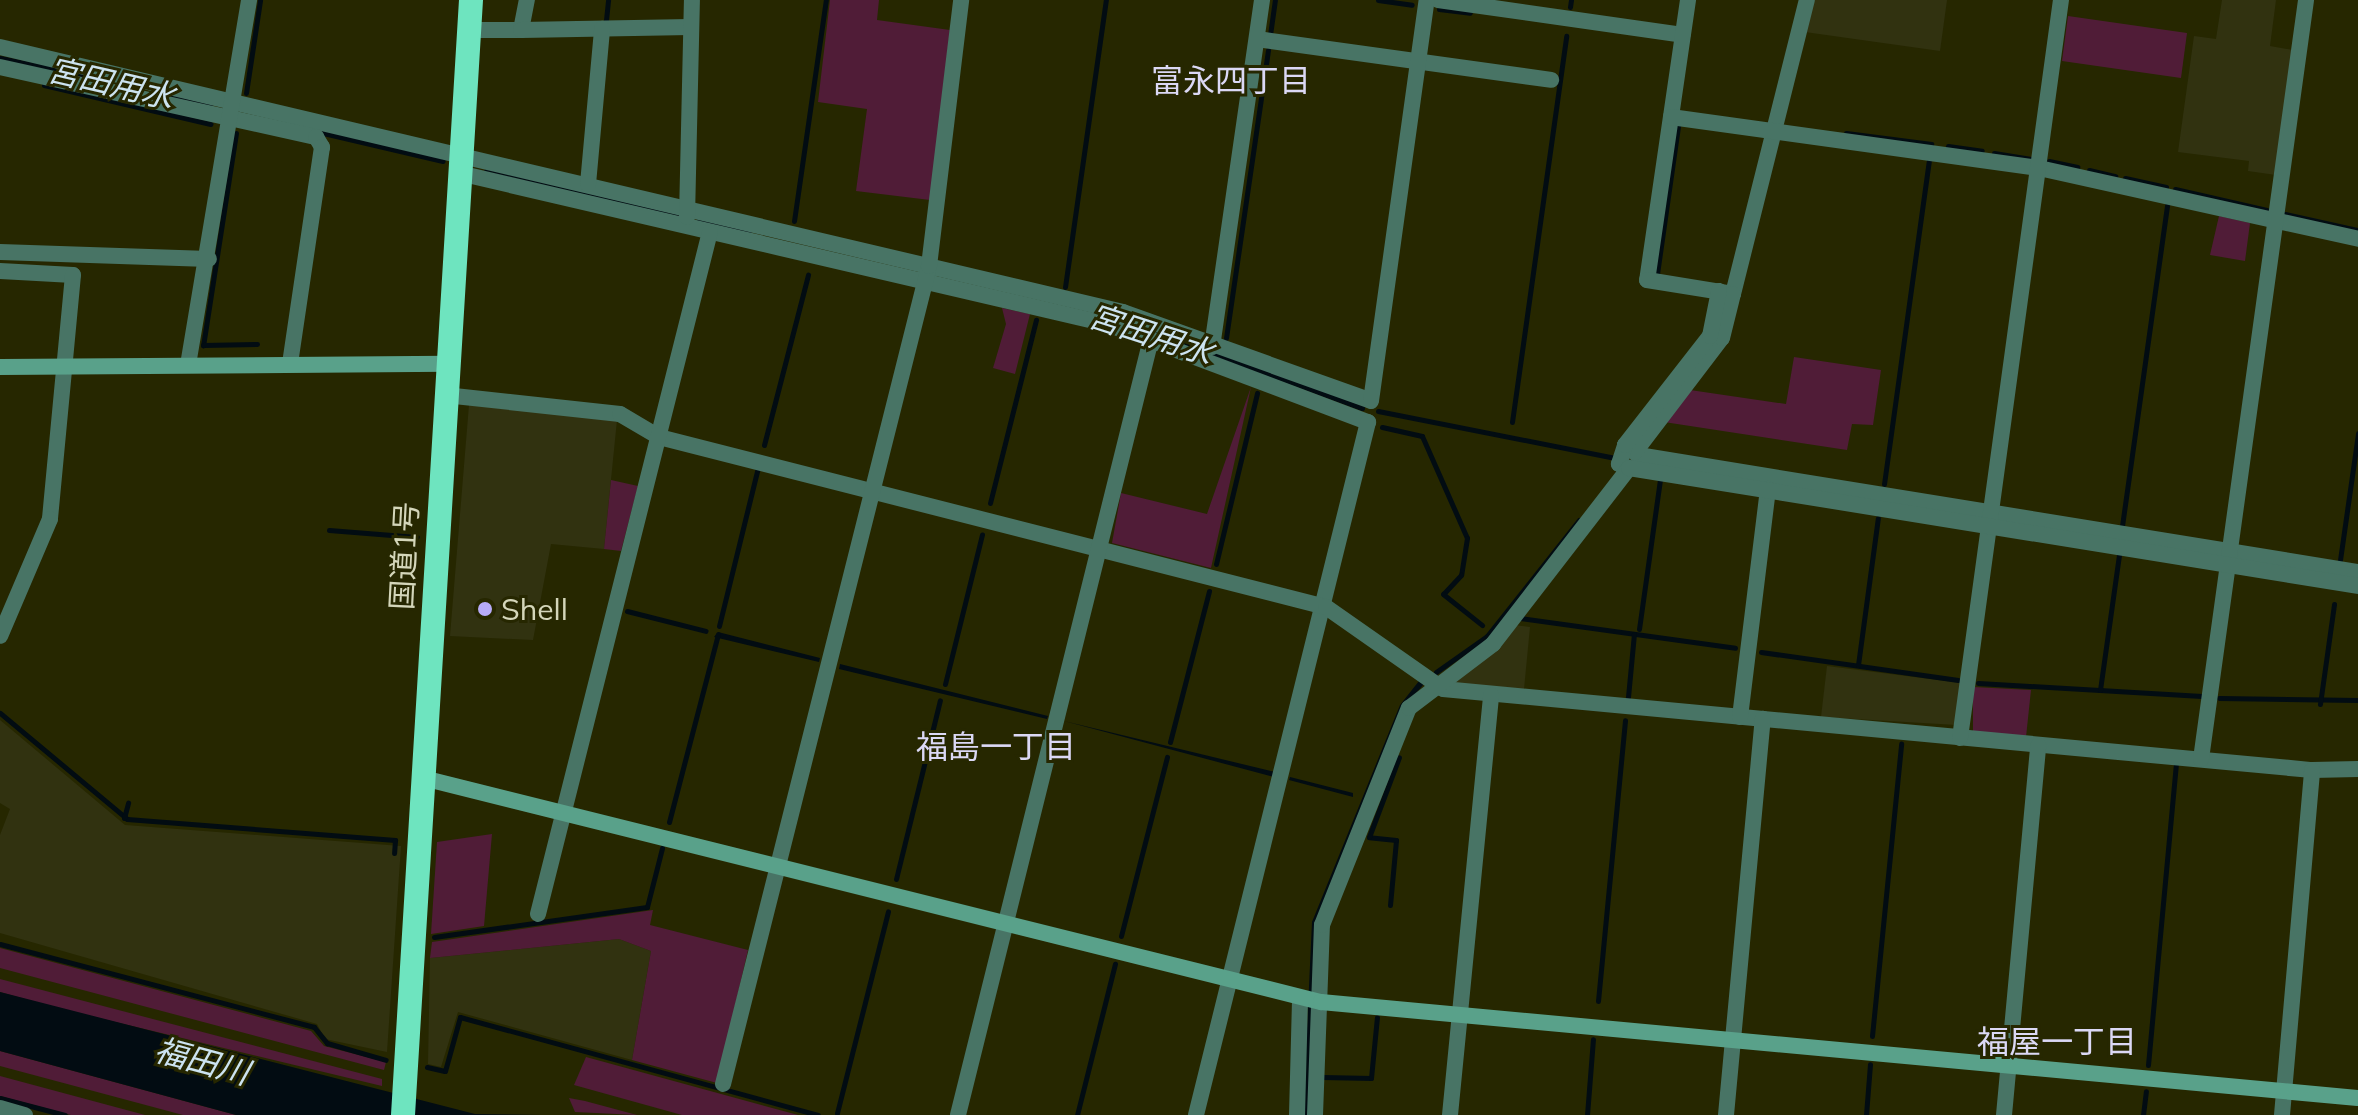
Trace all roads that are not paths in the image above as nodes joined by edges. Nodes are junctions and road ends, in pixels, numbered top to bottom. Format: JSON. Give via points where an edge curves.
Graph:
{"nodes":[{"id":1,"x":249,"y":0,"type":"edge"},
{"id":2,"x":471,"y":0,"type":"edge"},
{"id":3,"x":527,"y":0,"type":"edge"},
{"id":4,"x":692,"y":0,"type":"edge"},
{"id":5,"x":961,"y":0,"type":"edge"},
{"id":6,"x":1262,"y":0,"type":"edge"},
{"id":7,"x":1427,"y":0,"type":"edge"},
{"id":8,"x":1438,"y":0,"type":"edge"},
{"id":9,"x":1688,"y":0,"type":"edge"},
{"id":10,"x":1807,"y":0,"type":"edge"},
{"id":11,"x":2061,"y":0,"type":"edge"},
{"id":12,"x":2306,"y":0,"type":"edge"},
{"id":13,"x":690,"y":27,"type":"junction"},
{"id":14,"x":602,"y":29,"type":"junction"},
{"id":15,"x":469,"y":30,"type":"junction"},
{"id":16,"x":521,"y":30,"type":"junction"},
{"id":17,"x":1683,"y":35,"type":"junction"},
{"id":18,"x":1257,"y":39,"type":"junction"},
{"id":19,"x":0,"y":47,"type":"edge"},
{"id":20,"x":1418,"y":61,"type":"junction"},
{"id":21,"x":0,"y":67,"type":"edge"},
{"id":22,"x":1551,"y":80,"type":"dead end"},
{"id":23,"x":233,"y":100,"type":"junction"},
{"id":24,"x":1671,"y":117,"type":"junction"},
{"id":25,"x":230,"y":119,"type":"junction"},
{"id":26,"x":1773,"y":130,"type":"junction"},
{"id":27,"x":460,"y":162,"type":"junction"},
{"id":28,"x":2039,"y":168,"type":"junction"},
{"id":29,"x":588,"y":184,"type":"junction"},
{"id":30,"x":687,"y":209,"type":"junction"},
{"id":31,"x":2277,"y":221,"type":"junction"},
{"id":32,"x":687,"y":227,"type":"junction"},
{"id":33,"x":710,"y":232,"type":"junction"},
{"id":34,"x":2358,"y":239,"type":"edge"},
{"id":35,"x":0,"y":252,"type":"edge"},
{"id":36,"x":209,"y":259,"type":"junction"},
{"id":37,"x":929,"y":266,"type":"junction"},
{"id":38,"x":0,"y":271,"type":"edge"},
{"id":39,"x":925,"y":284,"type":"junction"},
{"id":40,"x":1726,"y":292,"type":"junction"},
{"id":41,"x":1151,"y":339,"type":"junction"},
{"id":42,"x":1212,"y":347,"type":"junction"},
{"id":43,"x":290,"y":364,"type":"junction"},
{"id":44,"x":448,"y":364,"type":"junction"},
{"id":45,"x":188,"y":365,"type":"junction"},
{"id":46,"x":0,"y":367,"type":"edge"},
{"id":47,"x":64,"y":367,"type":"junction"},
{"id":48,"x":445,"y":395,"type":"junction"},
{"id":49,"x":1371,"y":401,"type":"junction"},
{"id":50,"x":1368,"y":422,"type":"junction"},
{"id":51,"x":659,"y":437,"type":"junction"},
{"id":52,"x":1630,"y":455,"type":"junction"},
{"id":53,"x":1768,"y":489,"type":"junction"},
{"id":54,"x":873,"y":491,"type":"junction"},
{"id":55,"x":1990,"y":518,"type":"junction"},
{"id":56,"x":1098,"y":549,"type":"junction"},
{"id":57,"x":2229,"y":557,"type":"junction"},
{"id":58,"x":2358,"y":572,"type":"edge"},
{"id":59,"x":2358,"y":586,"type":"edge"},
{"id":60,"x":1326,"y":607,"type":"junction"},
{"id":61,"x":0,"y":636,"type":"edge"},
{"id":62,"x":1436,"y":684,"type":"junction"},
{"id":63,"x":1491,"y":695,"type":"junction"},
{"id":64,"x":1740,"y":717,"type":"junction"},
{"id":65,"x":1763,"y":719,"type":"junction"},
{"id":66,"x":1960,"y":738,"type":"junction"},
{"id":67,"x":2038,"y":746,"type":"junction"},
{"id":68,"x":2201,"y":759,"type":"junction"},
{"id":69,"x":2358,"y":769,"type":"edge"},
{"id":70,"x":2312,"y":770,"type":"junction"},
{"id":71,"x":423,"y":778,"type":"junction"},
{"id":72,"x":563,"y":813,"type":"junction"},
{"id":73,"x":776,"y":866,"type":"junction"},
{"id":74,"x":538,"y":914,"type":"dead end"},
{"id":75,"x":1004,"y":924,"type":"junction"},
{"id":76,"x":1230,"y":981,"type":"junction"},
{"id":77,"x":1300,"y":998,"type":"junction"},
{"id":78,"x":1321,"y":1002,"type":"junction"},
{"id":79,"x":1458,"y":1015,"type":"junction"},
{"id":80,"x":1733,"y":1040,"type":"junction"},
{"id":81,"x":2008,"y":1066,"type":"junction"},
{"id":82,"x":723,"y":1084,"type":"dead end"},
{"id":83,"x":2284,"y":1091,"type":"junction"},
{"id":84,"x":2358,"y":1098,"type":"edge"},
{"id":85,"x":0,"y":1108,"type":"edge"},
{"id":86,"x":25,"y":1115,"type":"edge"},
{"id":87,"x":403,"y":1115,"type":"edge"},
{"id":88,"x":958,"y":1115,"type":"edge"},
{"id":89,"x":1196,"y":1115,"type":"edge"},
{"id":90,"x":1297,"y":1115,"type":"edge"},
{"id":91,"x":1315,"y":1115,"type":"edge"},
{"id":92,"x":1450,"y":1115,"type":"edge"},
{"id":93,"x":1726,"y":1115,"type":"edge"},
{"id":94,"x":2004,"y":1115,"type":"edge"},
{"id":95,"x":2282,"y":1115,"type":"edge"}],
"edges":[{"from":1,"to":23,"type":"street"},
{"from":2,"to":15,"type":"highway","name":"国道1号"},
{"from":3,"to":16,"type":"street"},
{"from":4,"to":13,"type":"street"},
{"from":5,"to":37,"type":"street"},
{"from":6,"to":18,"type":"street"},
{"from":7,"to":20,"type":"street"},
{"from":8,"to":17,"type":"street"},
{"from":9,"to":17,"type":"street"},
{"from":10,"to":26,"type":"street"},
{"from":11,"to":28,"type":"street"},
{"from":12,"to":31,"type":"street"},
{"from":13,"to":14,"type":"street"},
{"from":13,"to":30,"type":"street"},
{"from":14,"to":16,"type":"street"},
{"from":14,"to":29,"type":"street"},
{"from":15,"to":16,"type":"street"},
{"from":15,"to":27,"type":"highway","name":"国道1号"},
{"from":17,"to":24,"type":"street"},
{"from":18,"to":20,"type":"street"},
{"from":18,"to":42,"type":"street"},
{"from":19,"to":23,"type":"street"},
{"from":20,"to":22,"type":"street"},
{"from":20,"to":49,"type":"street"},
{"from":21,"to":25,"type":"street"},
{"from":23,"to":25,"type":"street"},
{"from":23,"to":27,"type":"street"},
{"from":24,"to":26,"type":"street"},
{"from":24,"to":40,"type":"street","via":[[1647,280]]},
{"from":25,"to":36,"type":"street"},
{"from":25,"to":43,"type":"street","via":[[316,137],[322,147]]},
{"from":26,"to":28,"type":"street"},
{"from":26,"to":40,"type":"street"},
{"from":27,"to":29,"type":"street"},
{"from":27,"to":32,"type":"street"},
{"from":27,"to":44,"type":"highway","name":"国道1号"},
{"from":28,"to":31,"type":"street"},
{"from":28,"to":55,"type":"street"},
{"from":29,"to":30,"type":"street"},
{"from":30,"to":32,"type":"street"},
{"from":30,"to":37,"type":"street"},
{"from":31,"to":34,"type":"street"},
{"from":31,"to":57,"type":"street"},
{"from":32,"to":33,"type":"street"},
{"from":33,"to":39,"type":"street"},
{"from":33,"to":51,"type":"street"},
{"from":35,"to":36,"type":"street"},
{"from":36,"to":45,"type":"street"},
{"from":37,"to":39,"type":"street"},
{"from":37,"to":42,"type":"street","via":[[1123,312]]},
{"from":38,"to":47,"type":"street","via":[[73,275]]},
{"from":39,"to":41,"type":"street"},
{"from":39,"to":54,"type":"street"},
{"from":40,"to":52,"type":"street","via":[[1715,338]]},
{"from":41,"to":50,"type":"street"},
{"from":41,"to":56,"type":"street"},
{"from":42,"to":49,"type":"street"},
{"from":43,"to":44,"type":"street"},
{"from":43,"to":45,"type":"street"},
{"from":44,"to":48,"type":"highway","name":"国道1号"},
{"from":45,"to":47,"type":"street"},
{"from":46,"to":47,"type":"street"},
{"from":47,"to":61,"type":"street","via":[[50,519]]},
{"from":48,"to":51,"type":"street","via":[[620,414]]},
{"from":48,"to":71,"type":"highway","name":"国道1号"},
{"from":49,"to":50,"type":"street"},
{"from":50,"to":60,"type":"street"},
{"from":51,"to":54,"type":"street"},
{"from":51,"to":72,"type":"street"},
{"from":52,"to":53,"type":"street"},
{"from":52,"to":55,"type":"street"},
{"from":52,"to":62,"type":"street","via":[[1493,644]]},
{"from":53,"to":55,"type":"street"},
{"from":53,"to":64,"type":"street"},
{"from":54,"to":56,"type":"street"},
{"from":54,"to":73,"type":"street"},
{"from":55,"to":57,"type":"street"},
{"from":55,"to":66,"type":"street"},
{"from":56,"to":60,"type":"street"},
{"from":56,"to":75,"type":"street"},
{"from":57,"to":58,"type":"street"},
{"from":57,"to":59,"type":"street"},
{"from":57,"to":68,"type":"street"},
{"from":60,"to":62,"type":"street"},
{"from":60,"to":76,"type":"street"},
{"from":62,"to":63,"type":"street"},
{"from":62,"to":78,"type":"street","via":[[1409,708],[1322,925]]},
{"from":63,"to":64,"type":"street"},
{"from":63,"to":79,"type":"street"},
{"from":64,"to":65,"type":"street"},
{"from":65,"to":66,"type":"street"},
{"from":65,"to":80,"type":"street"},
{"from":66,"to":67,"type":"street"},
{"from":67,"to":68,"type":"street"},
{"from":67,"to":81,"type":"street"},
{"from":68,"to":70,"type":"street"},
{"from":69,"to":70,"type":"street"},
{"from":70,"to":83,"type":"street"},
{"from":71,"to":72,"type":"street"},
{"from":71,"to":87,"type":"highway","name":"国道1号"},
{"from":72,"to":73,"type":"street"},
{"from":72,"to":74,"type":"street"},
{"from":73,"to":75,"type":"street"},
{"from":73,"to":82,"type":"street"},
{"from":75,"to":76,"type":"street"},
{"from":75,"to":88,"type":"street"},
{"from":76,"to":77,"type":"street"},
{"from":76,"to":89,"type":"street"},
{"from":77,"to":78,"type":"street"},
{"from":77,"to":90,"type":"street"},
{"from":78,"to":79,"type":"street"},
{"from":78,"to":91,"type":"street"},
{"from":79,"to":80,"type":"street"},
{"from":79,"to":92,"type":"street"},
{"from":80,"to":81,"type":"street"},
{"from":80,"to":93,"type":"street"},
{"from":81,"to":83,"type":"street"},
{"from":81,"to":94,"type":"street"},
{"from":83,"to":84,"type":"street"},
{"from":83,"to":95,"type":"street"},
{"from":85,"to":86,"type":"street"}]}
